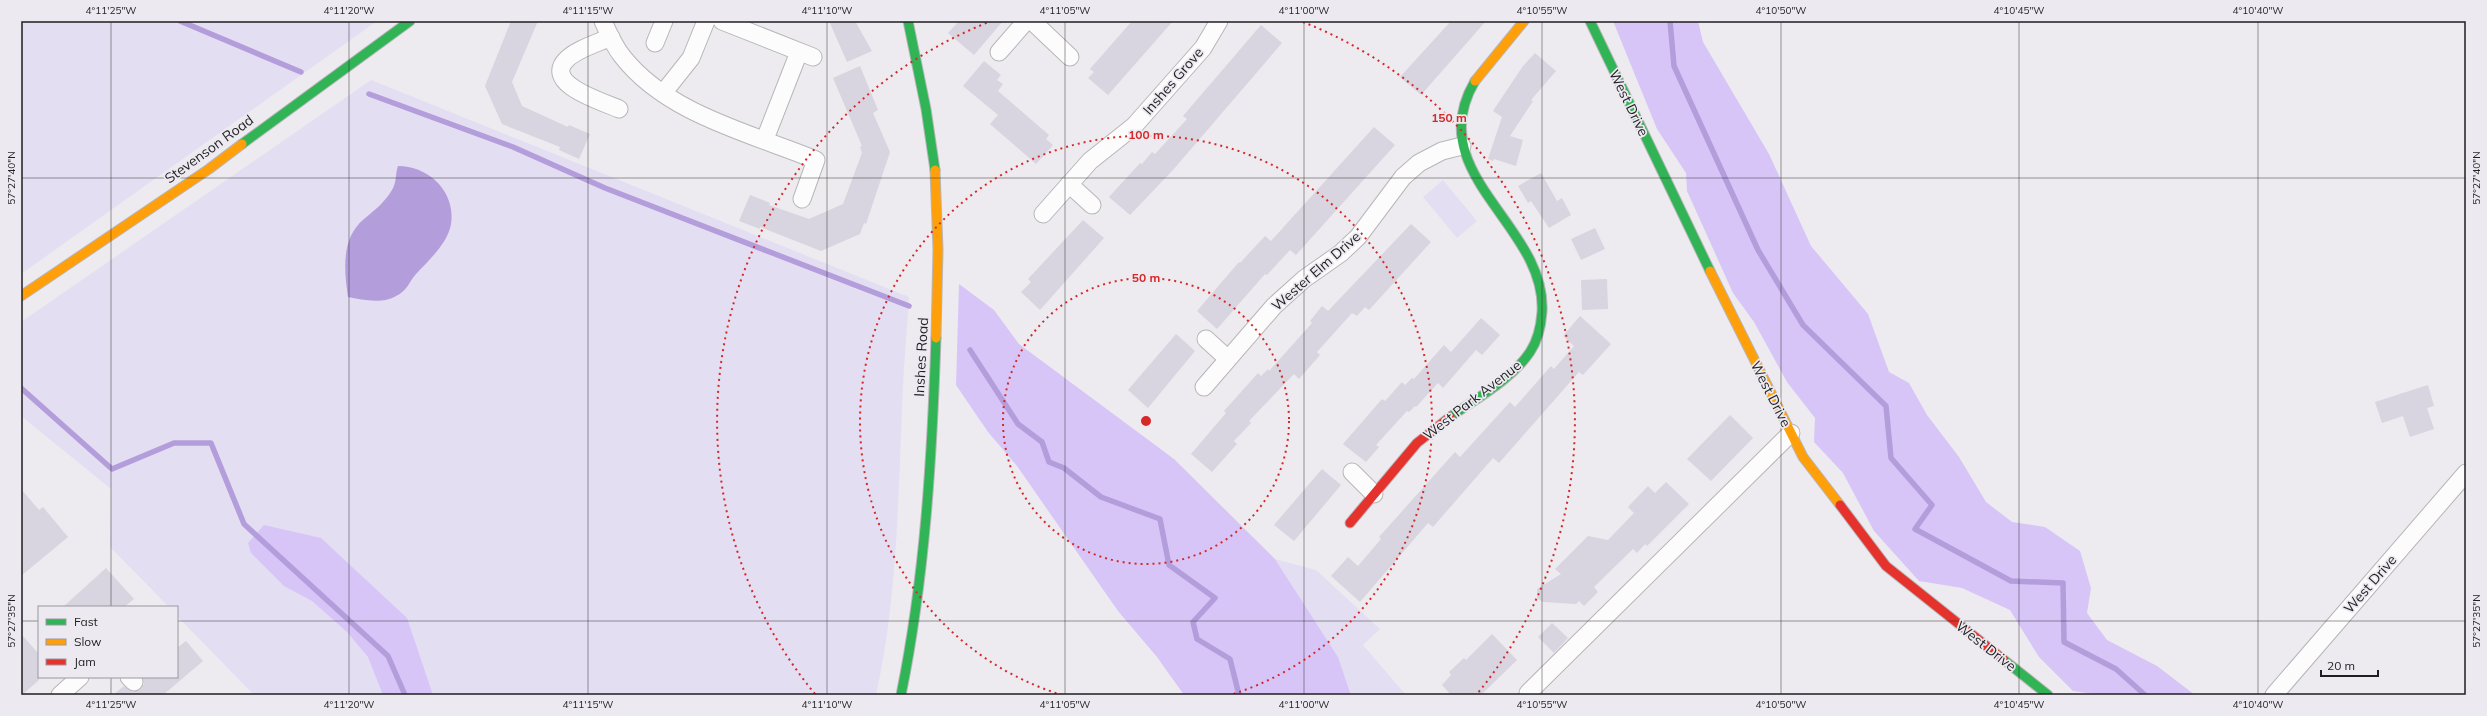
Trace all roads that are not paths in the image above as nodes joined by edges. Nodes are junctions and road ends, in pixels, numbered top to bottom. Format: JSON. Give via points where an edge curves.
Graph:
{"nodes":[{"id":1,"x":410,"y":21,"type":"edge"},
{"id":2,"x":603,"y":21,"type":"edge"},
{"id":3,"x":664,"y":21,"type":"edge"},
{"id":4,"x":706,"y":21,"type":"edge"},
{"id":5,"x":722,"y":21,"type":"edge"},
{"id":6,"x":908,"y":21,"type":"edge"},
{"id":7,"x":1026,"y":21,"type":"edge"},
{"id":8,"x":1032,"y":21,"type":"edge"},
{"id":9,"x":1219,"y":21,"type":"edge"},
{"id":10,"x":1524,"y":21,"type":"edge"},
{"id":11,"x":1590,"y":21,"type":"edge"},
{"id":12,"x":611,"y":37,"type":"junction"},
{"id":13,"x":655,"y":43,"type":"dead end"},
{"id":14,"x":999,"y":52,"type":"dead end"},
{"id":15,"x":1070,"y":57,"type":"dead end"},
{"id":16,"x":664,"y":92,"type":"junction"},
{"id":17,"x":619,"y":109,"type":"dead end"},
{"id":18,"x":764,"y":139,"type":"junction"},
{"id":19,"x":1462,"y":146,"type":"junction"},
{"id":20,"x":1069,"y":184,"type":"junction"},
{"id":21,"x":802,"y":199,"type":"dead end"},
{"id":22,"x":1092,"y":204,"type":"dead end"},
{"id":23,"x":1043,"y":214,"type":"dead end"},
{"id":24,"x":21,"y":296,"type":"edge"},
{"id":25,"x":1206,"y":339,"type":"dead end"},
{"id":26,"x":1228,"y":359,"type":"junction"},
{"id":27,"x":1204,"y":387,"type":"dead end"},
{"id":28,"x":1791,"y":433,"type":"junction"},
{"id":29,"x":1352,"y":472,"type":"dead end"},
{"id":30,"x":2466,"y":473,"type":"edge"},
{"id":31,"x":1374,"y":494,"type":"junction"},
{"id":32,"x":1350,"y":523,"type":"dead end"},
{"id":33,"x":79,"y":678,"type":"edge"},
{"id":34,"x":1528,"y":694,"type":"dead end"},
{"id":35,"x":60,"y":695,"type":"edge"},
{"id":36,"x":901,"y":695,"type":"edge"},
{"id":37,"x":2048,"y":695,"type":"edge"},
{"id":38,"x":2274,"y":695,"type":"edge"}],
"edges":[{"from":1,"to":24,"type":"street","name":"Stevenson Road","via":[[290,106],[209,169]]},
{"from":2,"to":12,"type":"street"},
{"from":3,"to":13,"type":"street"},
{"from":4,"to":16,"type":"street","via":[[691,58]]},
{"from":5,"to":18,"type":"street","via":[[806,55]]},
{"from":6,"to":36,"type":"street","name":"Inshes Road","via":[[922,84],[934,162],[939,291],[931,457],[917,612]]},
{"from":7,"to":14,"type":"street"},
{"from":8,"to":15,"type":"street"},
{"from":9,"to":20,"type":"street","name":"Inshes Grove","via":[[1203,48],[1134,126],[1090,161]]},
{"from":10,"to":19,"type":"street","name":"West Park Avenue","via":[[1473,80],[1462,105]]},
{"from":11,"to":28,"type":"street","name":"West Drive","via":[[1731,315]]},
{"from":12,"to":16,"type":"street","via":[[622,56],[647,81]]},
{"from":12,"to":17,"type":"street","via":[[568,58],[561,74],[566,84],[575,90]]},
{"from":16,"to":18,"type":"street","via":[[708,119]]},
{"from":18,"to":21,"type":"street","via":[[816,160]]},
{"from":19,"to":26,"type":"street","name":"Wester Elm Drive","via":[[1442,151],[1419,163],[1403,177],[1358,237],[1274,306]]},
{"from":19,"to":31,"type":"street","name":"West Park Avenue","via":[[1475,176],[1528,259],[1539,281],[1543,310],[1537,338],[1524,359],[1505,378],[1440,422],[1416,444]]},
{"from":20,"to":22,"type":"street"},
{"from":20,"to":23,"type":"street","name":"Inshes Grove"},
{"from":25,"to":26,"type":"street"},
{"from":26,"to":27,"type":"street","name":"Wester Elm Drive"},
{"from":28,"to":34,"type":"street"},
{"from":28,"to":37,"type":"street","name":"West Drive","via":[[1803,457],[1886,566]]},
{"from":29,"to":31,"type":"street"},
{"from":30,"to":38,"type":"street","name":"West Drive"},
{"from":31,"to":32,"type":"street","name":"West Park Avenue"},
{"from":33,"to":35,"type":"street"}]}
